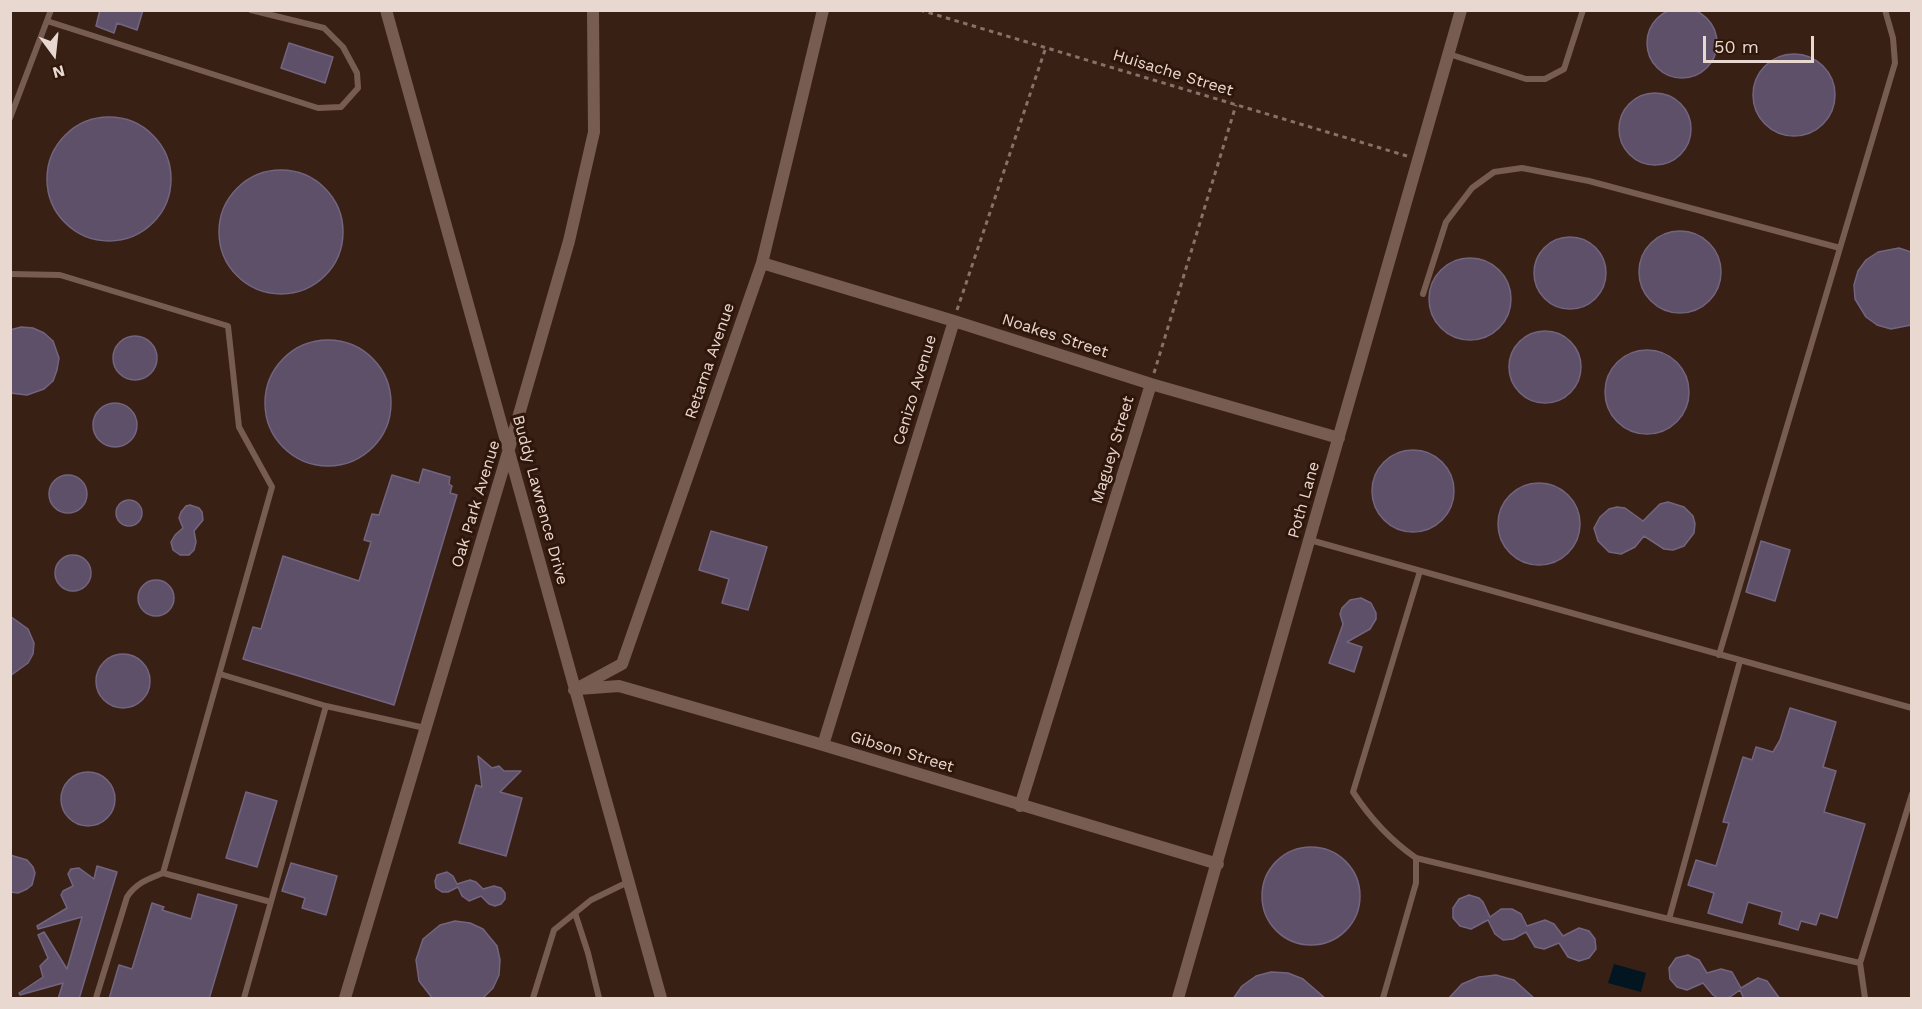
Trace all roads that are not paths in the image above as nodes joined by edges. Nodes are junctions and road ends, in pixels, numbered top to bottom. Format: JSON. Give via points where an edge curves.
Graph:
{"nodes":[{"id":1,"x":51,"y":10,"type":"edge"},
{"id":2,"x":251,"y":10,"type":"edge"},
{"id":3,"x":386,"y":10,"type":"edge"},
{"id":4,"x":593,"y":10,"type":"edge"},
{"id":5,"x":823,"y":10,"type":"edge"},
{"id":6,"x":1461,"y":10,"type":"edge"},
{"id":7,"x":1583,"y":10,"type":"edge"},
{"id":8,"x":1886,"y":10,"type":"edge"},
{"id":9,"x":47,"y":21,"type":"junction"},
{"id":10,"x":1449,"y":54,"type":"junction"},
{"id":11,"x":10,"y":118,"type":"edge"},
{"id":12,"x":1840,"y":248,"type":"junction"},
{"id":13,"x":762,"y":263,"type":"junction"},
{"id":14,"x":10,"y":273,"type":"edge"},
{"id":15,"x":1423,"y":294,"type":"dead end"},
{"id":16,"x":954,"y":321,"type":"junction"},
{"id":17,"x":1151,"y":384,"type":"junction"},
{"id":18,"x":1339,"y":438,"type":"junction"},
{"id":19,"x":509,"y":449,"type":"junction"},
{"id":20,"x":1310,"y":540,"type":"junction"},
{"id":21,"x":1420,"y":571,"type":"junction"},
{"id":22,"x":1719,"y":655,"type":"junction"},
{"id":23,"x":1740,"y":661,"type":"junction"},
{"id":24,"x":220,"y":674,"type":"junction"},
{"id":25,"x":574,"y":690,"type":"junction"},
{"id":26,"x":326,"y":706,"type":"junction"},
{"id":27,"x":1911,"y":708,"type":"edge"},
{"id":28,"x":426,"y":728,"type":"junction"},
{"id":29,"x":823,"y":745,"type":"junction"},
{"id":30,"x":1911,"y":794,"type":"edge"},
{"id":31,"x":1020,"y":806,"type":"junction"},
{"id":32,"x":1416,"y":858,"type":"junction"},
{"id":33,"x":1218,"y":864,"type":"junction"},
{"id":34,"x":164,"y":873,"type":"junction"},
{"id":35,"x":628,"y":882,"type":"junction"},
{"id":36,"x":272,"y":902,"type":"junction"},
{"id":37,"x":575,"y":913,"type":"junction"},
{"id":38,"x":1669,"y":919,"type":"junction"},
{"id":39,"x":1860,"y":963,"type":"junction"},
{"id":40,"x":96,"y":999,"type":"edge"},
{"id":41,"x":244,"y":999,"type":"edge"},
{"id":42,"x":345,"y":999,"type":"edge"},
{"id":43,"x":533,"y":999,"type":"edge"},
{"id":44,"x":599,"y":999,"type":"edge"},
{"id":45,"x":661,"y":999,"type":"edge"},
{"id":46,"x":1178,"y":999,"type":"edge"},
{"id":47,"x":1383,"y":999,"type":"edge"},
{"id":48,"x":1865,"y":999,"type":"edge"}],
"edges":[{"from":1,"to":9,"type":"lane"},
{"from":2,"to":9,"type":"lane","via":[[324,28],[343,47],[357,73],[358,88],[341,107],[318,108]]},
{"from":3,"to":19,"type":"street","name":"Buddy Lawrence Drive"},
{"from":4,"to":19,"type":"street","name":"Oak Park Avenue","via":[[594,132],[569,241]]},
{"from":5,"to":13,"type":"street","name":"Retama Avenue"},
{"from":6,"to":10,"type":"street","name":"Poth Lane"},
{"from":7,"to":10,"type":"lane","via":[[1564,69],[1546,79],[1526,79]]},
{"from":8,"to":12,"type":"lane","via":[[1895,63]]},
{"from":9,"to":11,"type":"lane"},
{"from":10,"to":18,"type":"street","name":"Poth Lane"},
{"from":12,"to":15,"type":"lane","via":[[1522,168],[1494,172],[1472,188],[1446,222]]},
{"from":12,"to":22,"type":"lane"},
{"from":13,"to":16,"type":"street","name":"Noakes Street"},
{"from":13,"to":25,"type":"street","name":"Retama Avenue","via":[[622,664]]},
{"from":14,"to":24,"type":"lane","via":[[60,275],[228,326],[239,427],[272,487]]},
{"from":16,"to":17,"type":"street","name":"Noakes Street"},
{"from":16,"to":29,"type":"street","name":"Cenizo Avenue"},
{"from":17,"to":18,"type":"street","name":"Noakes Street"},
{"from":17,"to":31,"type":"street","name":"Maguey Street"},
{"from":18,"to":20,"type":"street","name":"Poth Lane"},
{"from":19,"to":25,"type":"street","name":"Buddy Lawrence Drive"},
{"from":19,"to":28,"type":"street","name":"Oak Park Avenue"},
{"from":20,"to":21,"type":"lane"},
{"from":20,"to":33,"type":"street","name":"Poth Lane"},
{"from":21,"to":22,"type":"lane"},
{"from":21,"to":32,"type":"lane","via":[[1353,792],[1396,844]]},
{"from":22,"to":23,"type":"lane"},
{"from":23,"to":27,"type":"lane"},
{"from":23,"to":38,"type":"lane"},
{"from":24,"to":26,"type":"lane"},
{"from":24,"to":34,"type":"lane"},
{"from":25,"to":29,"type":"street","name":"Gibson Street","via":[[619,686]]},
{"from":25,"to":35,"type":"street","name":"Buddy Lawrence Drive"},
{"from":26,"to":28,"type":"lane"},
{"from":26,"to":36,"type":"lane"},
{"from":28,"to":42,"type":"street","name":"Oak Park Avenue"},
{"from":29,"to":31,"type":"street","name":"Gibson Street"},
{"from":30,"to":39,"type":"lane"},
{"from":31,"to":33,"type":"street","name":"Gibson Street"},
{"from":32,"to":38,"type":"lane"},
{"from":32,"to":47,"type":"lane","via":[[1416,883]]},
{"from":33,"to":46,"type":"street","name":"Poth Lane"},
{"from":34,"to":36,"type":"lane"},
{"from":34,"to":40,"type":"lane","via":[[133,887],[127,897]]},
{"from":35,"to":37,"type":"lane","via":[[591,900]]},
{"from":35,"to":45,"type":"street","name":"Buddy Lawrence Drive"},
{"from":36,"to":41,"type":"lane"},
{"from":37,"to":43,"type":"lane","via":[[554,930]]},
{"from":37,"to":44,"type":"lane"},
{"from":38,"to":39,"type":"lane"},
{"from":39,"to":48,"type":"lane"}]}
